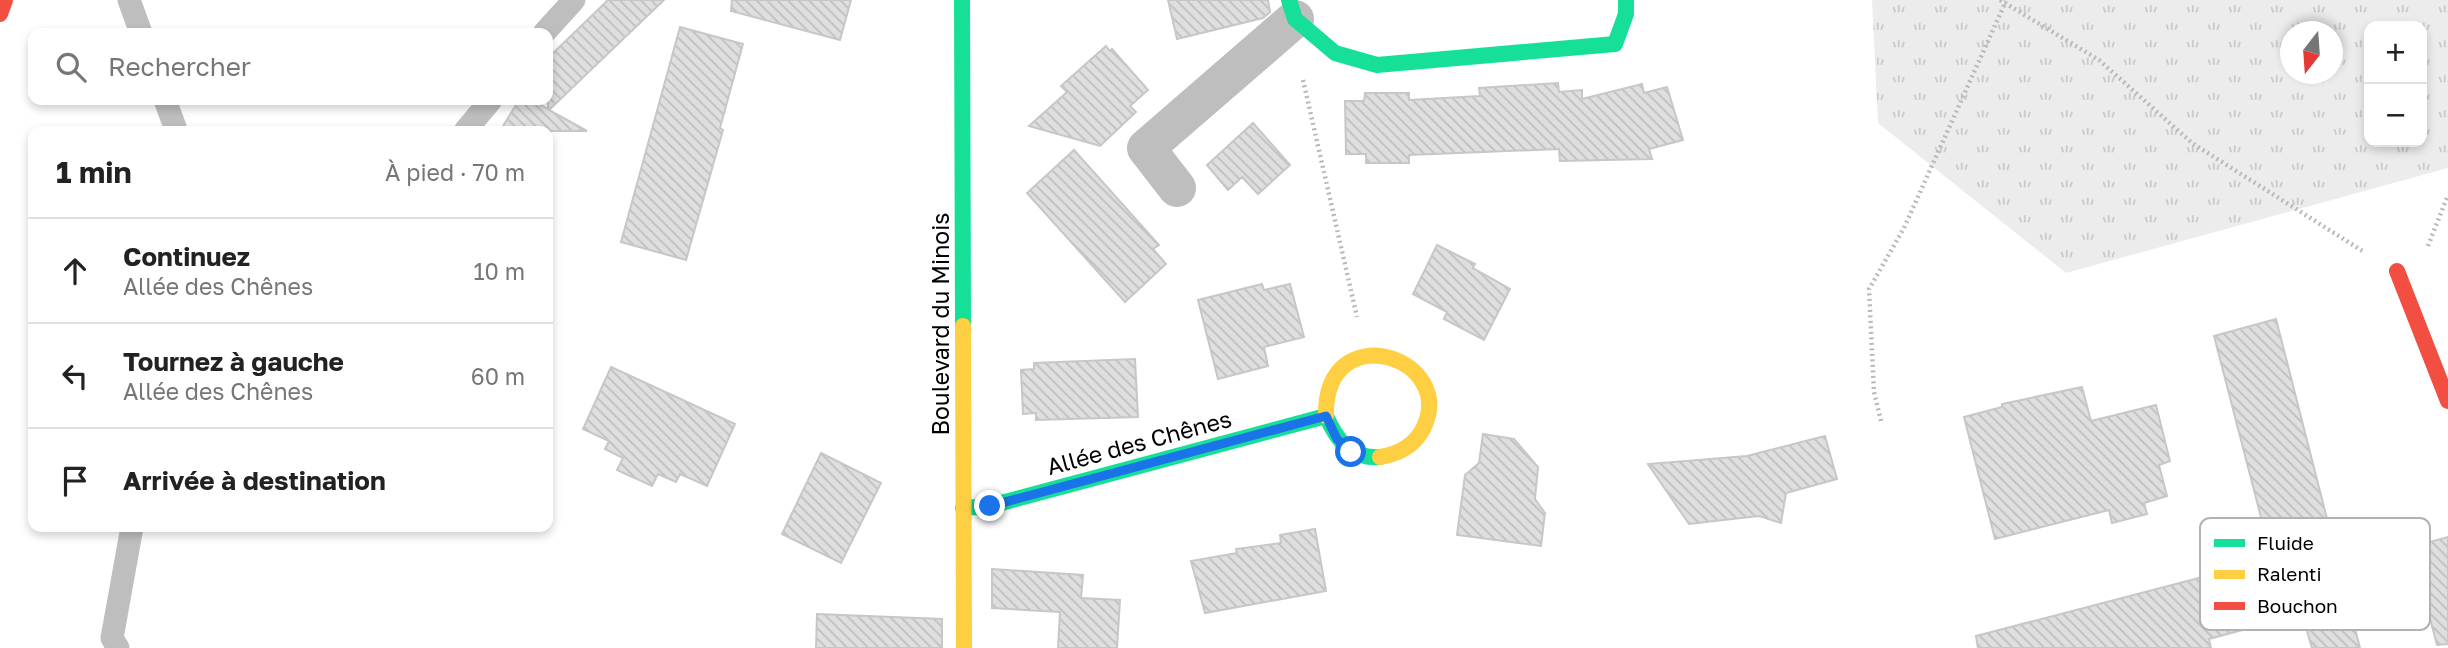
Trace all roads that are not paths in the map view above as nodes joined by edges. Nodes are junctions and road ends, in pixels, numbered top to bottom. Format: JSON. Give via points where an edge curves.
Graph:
{"nodes":[{"id":1,"x":5,"y":0,"type":"edge"},
{"id":2,"x":129,"y":0,"type":"edge"},
{"id":3,"x":574,"y":0,"type":"edge"},
{"id":4,"x":962,"y":0,"type":"edge"},
{"id":5,"x":1626,"y":0,"type":"edge"},
{"id":6,"x":1292,"y":9,"type":"edge"},
{"id":7,"x":0,"y":14,"type":"edge"},
{"id":8,"x":139,"y":28,"type":"edge"},
{"id":9,"x":549,"y":28,"type":"edge"},
{"id":10,"x":167,"y":105,"type":"edge"},
{"id":11,"x":487,"y":105,"type":"edge"},
{"id":12,"x":175,"y":126,"type":"edge"},
{"id":13,"x":469,"y":126,"type":"edge"},
{"id":14,"x":1177,"y":188,"type":"dead end"},
{"id":15,"x":2397,"y":271,"type":"road end"},
{"id":16,"x":2448,"y":401,"type":"edge"},
{"id":17,"x":1326,"y":416,"type":"junction"},
{"id":18,"x":962,"y":508,"type":"junction"},
{"id":19,"x":131,"y":532,"type":"edge"},
{"id":20,"x":118,"y":648,"type":"edge"},
{"id":21,"x":964,"y":648,"type":"edge"}],
"edges":[{"from":1,"to":7,"type":"street"},
{"from":2,"to":8,"type":"lane"},
{"from":3,"to":9,"type":"lane"},
{"from":4,"to":18,"type":"street","name":"Boulevard du Minois"},
{"from":5,"to":6,"type":"street","via":[[1615,44],[1377,65],[1335,53]]},
{"from":6,"to":14,"type":"street","via":[[1146,148]]},
{"from":10,"to":12,"type":"lane"},
{"from":11,"to":13,"type":"lane"},
{"from":15,"to":16,"type":"street"},
{"from":17,"to":17,"type":"street","via":[[1337,439],[1351,452],[1373,458],[1394,456],[1417,441],[1430,412],[1427,386],[1409,364],[1379,354],[1366,355],[1335,375],[1328,389]]},
{"from":17,"to":18,"type":"street","name":"Allée des Chênes","via":[[990,506]]},
{"from":18,"to":21,"type":"street","name":"Boulevard du Minois"},
{"from":19,"to":20,"type":"lane","via":[[112,638]]}]}
